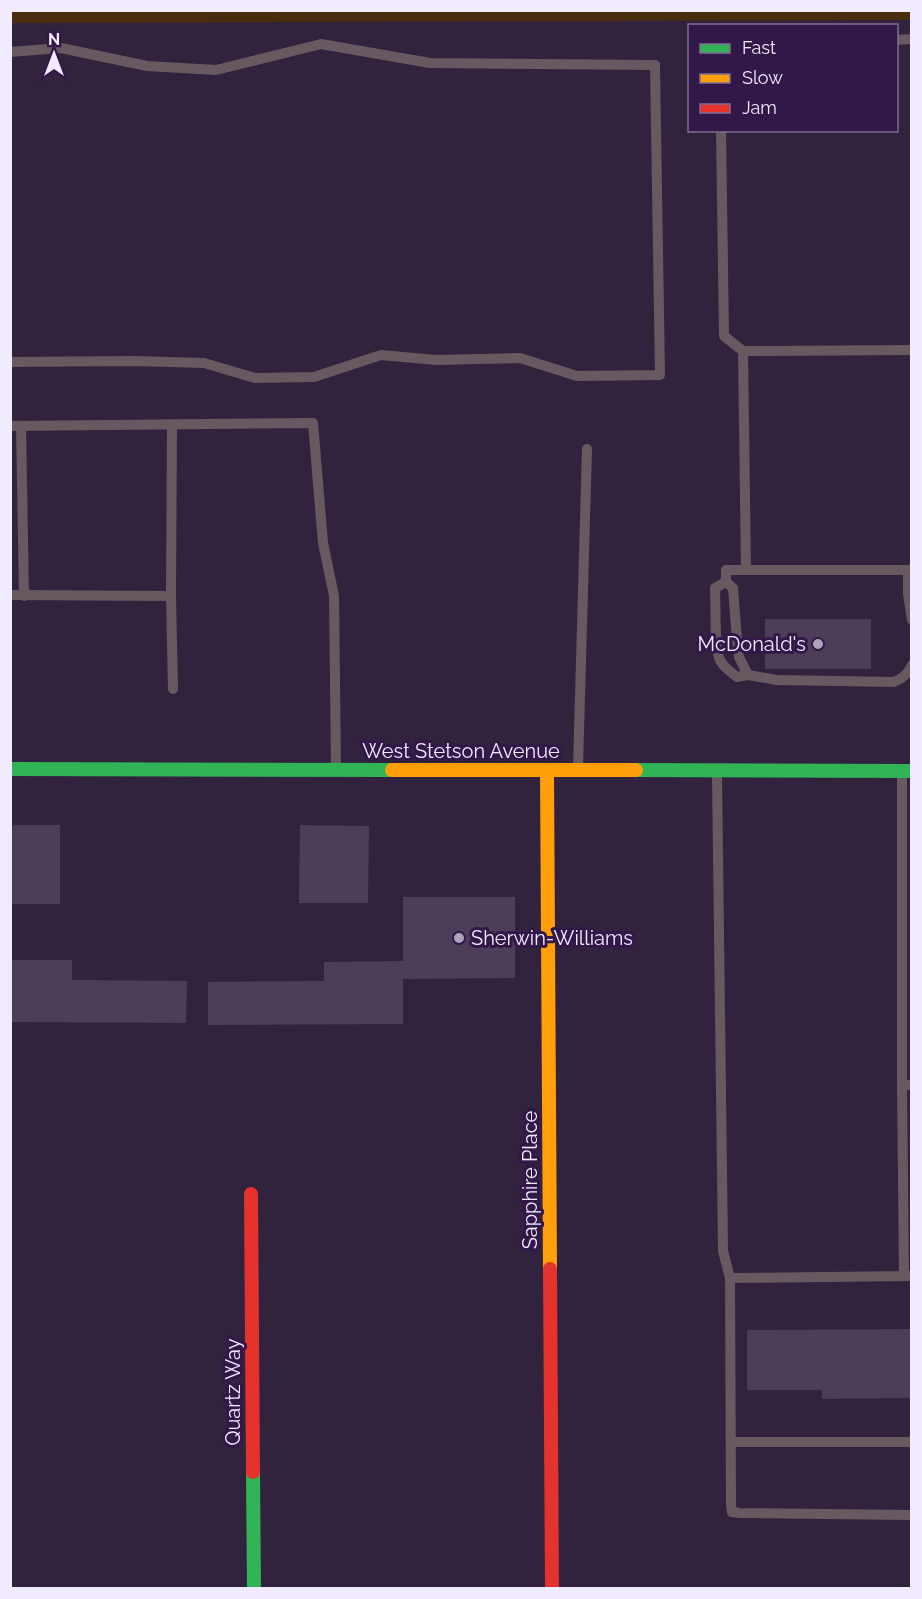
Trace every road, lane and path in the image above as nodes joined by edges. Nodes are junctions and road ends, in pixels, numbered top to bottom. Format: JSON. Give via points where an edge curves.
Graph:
{"nodes":[{"id":1,"x":10,"y":52,"type":"edge"},
{"id":2,"x":722,"y":132,"type":"edge"},
{"id":3,"x":912,"y":350,"type":"edge"},
{"id":4,"x":742,"y":351,"type":"junction"},
{"id":5,"x":10,"y":362,"type":"edge"},
{"id":6,"x":172,"y":425,"type":"junction"},
{"id":7,"x":16,"y":426,"type":"edge"},
{"id":8,"x":587,"y":449,"type":"dead end"},
{"id":9,"x":746,"y":570,"type":"junction"},
{"id":10,"x":910,"y":570,"type":"edge"},
{"id":11,"x":726,"y":582,"type":"junction"},
{"id":12,"x":10,"y":595,"type":"edge"},
{"id":13,"x":24,"y":596,"type":"junction"},
{"id":14,"x":171,"y":596,"type":"junction"},
{"id":15,"x":912,"y":620,"type":"edge"},
{"id":16,"x":912,"y":665,"type":"edge"},
{"id":17,"x":748,"y":675,"type":"junction"},
{"id":18,"x":173,"y":689,"type":"dead end"},
{"id":19,"x":10,"y":770,"type":"edge"},
{"id":20,"x":336,"y":770,"type":"junction"},
{"id":21,"x":547,"y":771,"type":"junction"},
{"id":22,"x":578,"y":771,"type":"junction"},
{"id":23,"x":717,"y":771,"type":"junction"},
{"id":24,"x":907,"y":771,"type":"edge"},
{"id":25,"x":907,"y":1085,"type":"edge"},
{"id":26,"x":251,"y":1194,"type":"dead end"},
{"id":27,"x":908,"y":1276,"type":"edge"},
{"id":28,"x":730,"y":1278,"type":"junction"},
{"id":29,"x":731,"y":1442,"type":"junction"},
{"id":30,"x":912,"y":1442,"type":"edge"},
{"id":31,"x":912,"y":1515,"type":"edge"},
{"id":32,"x":254,"y":1588,"type":"edge"},
{"id":33,"x":552,"y":1588,"type":"edge"}],
"edges":[{"from":1,"to":5,"type":"lane","via":[[61,48],[147,66],[216,70],[321,44],[430,63],[655,65],[660,375],[577,376],[520,358],[436,360],[381,355],[314,377],[255,378],[204,363]]},
{"from":2,"to":4,"type":"lane","via":[[724,336]]},
{"from":3,"to":4,"type":"lane"},
{"from":4,"to":9,"type":"lane"},
{"from":6,"to":7,"type":"lane"},
{"from":6,"to":14,"type":"lane"},
{"from":6,"to":20,"type":"lane","via":[[313,423],[323,543],[334,596]]},
{"from":7,"to":13,"type":"lane"},
{"from":8,"to":22,"type":"lane"},
{"from":9,"to":10,"type":"lane"},
{"from":9,"to":11,"type":"lane","via":[[726,570]]},
{"from":10,"to":15,"type":"lane"},
{"from":11,"to":17,"type":"lane","via":[[733,588],[736,640]]},
{"from":11,"to":17,"type":"lane","via":[[715,588],[719,659],[737,677]]},
{"from":12,"to":13,"type":"lane"},
{"from":13,"to":14,"type":"lane"},
{"from":14,"to":18,"type":"lane"},
{"from":16,"to":17,"type":"lane","via":[[908,673],[894,682],[777,680]]},
{"from":19,"to":20,"type":"street","name":"West Stetson Avenue"},
{"from":20,"to":21,"type":"street","name":"West Stetson Avenue"},
{"from":21,"to":22,"type":"street","name":"West Stetson Avenue"},
{"from":21,"to":33,"type":"street","name":"Sapphire Place"},
{"from":22,"to":23,"type":"street","name":"West Stetson Avenue"},
{"from":23,"to":24,"type":"street","name":"West Stetson Avenue"},
{"from":23,"to":28,"type":"lane","via":[[723,1251]]},
{"from":24,"to":25,"type":"lane"},
{"from":25,"to":27,"type":"lane"},
{"from":26,"to":32,"type":"street","name":"Quartz Way"},
{"from":27,"to":28,"type":"lane"},
{"from":28,"to":29,"type":"lane"},
{"from":29,"to":30,"type":"lane"},
{"from":29,"to":31,"type":"lane","via":[[732,1512]]}]}
